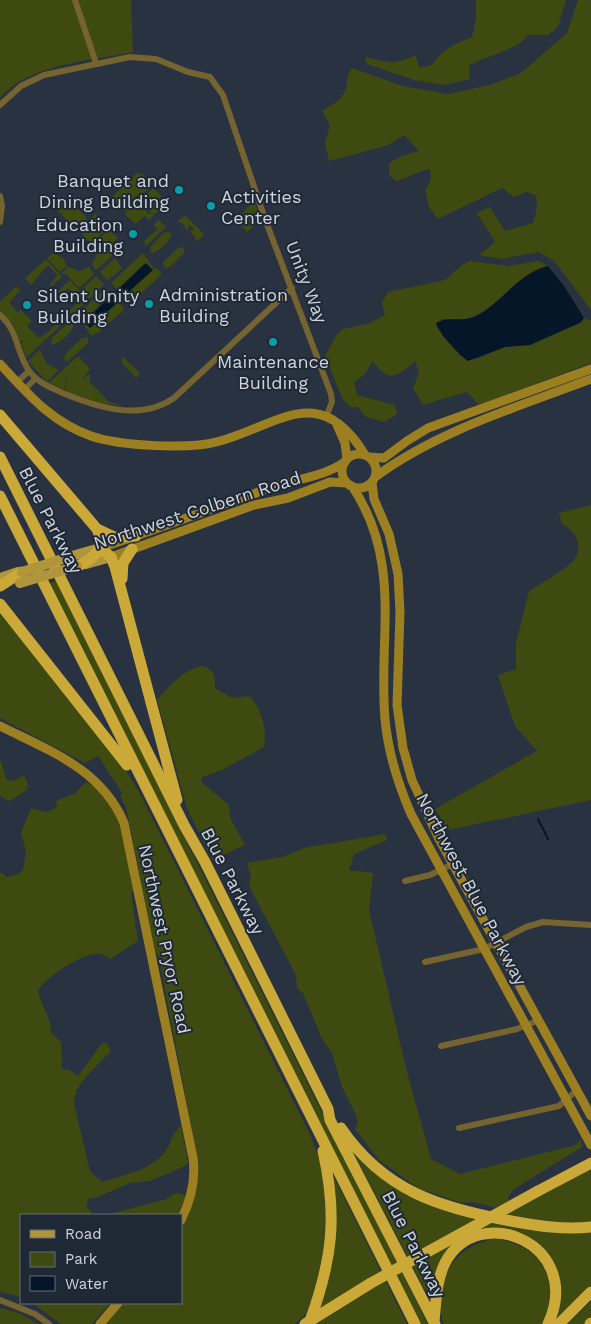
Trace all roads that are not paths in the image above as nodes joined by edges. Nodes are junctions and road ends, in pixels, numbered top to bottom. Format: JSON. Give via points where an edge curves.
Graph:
{"nodes":[{"id":1,"x":75,"y":0,"type":"edge"},
{"id":2,"x":96,"y":63,"type":"junction"},
{"id":3,"x":0,"y":105,"type":"edge"},
{"id":4,"x":0,"y":196,"type":"edge"},
{"id":5,"x":0,"y":222,"type":"edge"},
{"id":6,"x":292,"y":288,"type":"junction"},
{"id":7,"x":0,"y":315,"type":"edge"},
{"id":8,"x":0,"y":364,"type":"edge"},
{"id":9,"x":591,"y":369,"type":"edge"},
{"id":10,"x":29,"y":371,"type":"junction"},
{"id":11,"x":36,"y":378,"type":"junction"},
{"id":12,"x":591,"y":379,"type":"edge"},
{"id":13,"x":17,"y":382,"type":"junction"},
{"id":14,"x":24,"y":390,"type":"junction"},
{"id":15,"x":0,"y":415,"type":"edge"},
{"id":16,"x":330,"y":419,"type":"junction"},
{"id":17,"x":367,"y":456,"type":"junction"},
{"id":18,"x":0,"y":457,"type":"edge"},
{"id":19,"x":346,"y":460,"type":"junction"},
{"id":20,"x":374,"y":479,"type":"junction"},
{"id":21,"x":350,"y":485,"type":"junction"},
{"id":22,"x":0,"y":496,"type":"edge"},
{"id":23,"x":97,"y":528,"type":"junction"},
{"id":24,"x":136,"y":536,"type":"junction"},
{"id":25,"x":100,"y":548,"type":"junction"},
{"id":26,"x":132,"y":549,"type":"junction"},
{"id":27,"x":111,"y":556,"type":"junction"},
{"id":28,"x":77,"y":562,"type":"junction"},
{"id":29,"x":21,"y":577,"type":"junction"},
{"id":30,"x":0,"y":578,"type":"edge"},
{"id":31,"x":0,"y":588,"type":"edge"},
{"id":32,"x":122,"y":588,"type":"junction"},
{"id":33,"x":1,"y":606,"type":"edge"},
{"id":34,"x":0,"y":726,"type":"edge"},
{"id":35,"x":159,"y":817,"type":"junction"},
{"id":36,"x":184,"y":825,"type":"junction"},
{"id":37,"x":453,"y":864,"type":"junction"},
{"id":38,"x":442,"y":870,"type":"junction"},
{"id":39,"x":405,"y":881,"type":"dead end"},
{"id":40,"x":591,"y":925,"type":"edge"},
{"id":41,"x":496,"y":943,"type":"junction"},
{"id":42,"x":484,"y":949,"type":"junction"},
{"id":43,"x":425,"y":962,"type":"dead end"},
{"id":44,"x":539,"y":1020,"type":"junction"},
{"id":45,"x":526,"y":1026,"type":"junction"},
{"id":46,"x":441,"y":1046,"type":"dead end"},
{"id":47,"x":576,"y":1090,"type":"junction"},
{"id":48,"x":567,"y":1101,"type":"junction"},
{"id":49,"x":328,"y":1109,"type":"junction"},
{"id":50,"x":591,"y":1116,"type":"edge"},
{"id":51,"x":459,"y":1128,"type":"dead end"},
{"id":52,"x":319,"y":1135,"type":"junction"},
{"id":53,"x":591,"y":1145,"type":"edge"},
{"id":54,"x":591,"y":1163,"type":"edge"},
{"id":55,"x":182,"y":1218,"type":"edge"},
{"id":56,"x":591,"y":1227,"type":"edge"},
{"id":57,"x":591,"y":1292,"type":"edge"},
{"id":58,"x":0,"y":1300,"type":"edge"},
{"id":59,"x":117,"y":1304,"type":"edge"},
{"id":60,"x":434,"y":1323,"type":"edge"},
{"id":61,"x":49,"y":1324,"type":"edge"},
{"id":62,"x":100,"y":1324,"type":"edge"},
{"id":63,"x":307,"y":1324,"type":"edge"},
{"id":64,"x":415,"y":1324,"type":"edge"},
{"id":65,"x":548,"y":1324,"type":"edge"},
{"id":66,"x":559,"y":1324,"type":"edge"}],
"edges":[{"from":1,"to":2,"type":"street"},
{"from":2,"to":3,"type":"street","via":[[36,78],[14,91]]},
{"from":2,"to":6,"type":"street","name":"Unity Way","via":[[147,57],[210,78],[223,95]]},
{"from":4,"to":5,"type":"street"},
{"from":6,"to":11,"type":"street","via":[[163,405],[138,410],[112,409],[50,388]]},
{"from":6,"to":16,"type":"street","name":"Unity Way","via":[[332,394]]},
{"from":7,"to":10,"type":"street","via":[[14,332]]},
{"from":8,"to":13,"type":"street"},
{"from":9,"to":17,"type":"street","via":[[428,428],[384,458]]},
{"from":10,"to":11,"type":"street"},
{"from":10,"to":13,"type":"street"},
{"from":11,"to":14,"type":"street"},
{"from":12,"to":20,"type":"street","via":[[438,440],[398,460]]},
{"from":13,"to":14,"type":"street"},
{"from":14,"to":16,"type":"street","via":[[45,412],[76,430],[105,440],[184,446],[219,442],[294,414],[310,412]]},
{"from":15,"to":23,"type":"highway"},
{"from":16,"to":17,"type":"street","via":[[343,427]]},
{"from":16,"to":19,"type":"street","via":[[345,443]]},
{"from":17,"to":19,"type":"street","via":[[353,455]]},
{"from":17,"to":20,"type":"street","via":[[376,466]]},
{"from":18,"to":36,"type":"highway","name":"Blue Parkway"},
{"from":19,"to":21,"type":"street","via":[[342,473]]},
{"from":19,"to":24,"type":"street","name":"Northwest Colbern Road","via":[[329,472],[274,487]]},
{"from":20,"to":21,"type":"street","via":[[363,488]]},
{"from":20,"to":37,"type":"street","name":"Northwest Blue Parkway","via":[[374,499],[389,534],[398,574],[397,705],[403,748],[417,794]]},
{"from":21,"to":26,"type":"street","name":"Northwest Colbern Road","via":[[324,484],[288,498],[254,505]]},
{"from":21,"to":38,"type":"street","name":"Northwest Blue Parkway","via":[[362,501],[374,530],[383,570],[387,606],[385,718],[392,758],[411,814]]},
{"from":22,"to":35,"type":"highway","name":"Blue Parkway"},
{"from":23,"to":24,"type":"highway","via":[[114,537]]},
{"from":23,"to":25,"type":"highway"},
{"from":24,"to":25,"type":"street","name":"Northwest Colbern Road"},
{"from":25,"to":27,"type":"highway"},
{"from":25,"to":28,"type":"highway","via":[[92,559]]},
{"from":26,"to":27,"type":"street","name":"Northwest Colbern Road"},
{"from":26,"to":32,"type":"highway","via":[[123,563]]},
{"from":27,"to":28,"type":"main road","name":"Northwest Colbern Road"},
{"from":27,"to":32,"type":"highway"},
{"from":28,"to":29,"type":"main road","name":"Northwest Colbern Road","bridge":true},
{"from":29,"to":30,"type":"main road","name":"Northwest Colbern Road"},
{"from":29,"to":31,"type":"highway"},
{"from":32,"to":36,"type":"highway"},
{"from":33,"to":35,"type":"highway","via":[[122,757]]},
{"from":34,"to":55,"type":"street","name":"Northwest Pryor Road","via":[[83,770],[110,796],[124,823],[194,1158],[194,1183]]},
{"from":35,"to":52,"type":"highway","name":"Blue Parkway"},
{"from":36,"to":49,"type":"highway","name":"Blue Parkway"},
{"from":37,"to":38,"type":"street"},
{"from":37,"to":41,"type":"street","name":"Northwest Blue Parkway"},
{"from":38,"to":39,"type":"street"},
{"from":38,"to":42,"type":"street","name":"Northwest Blue Parkway"},
{"from":40,"to":41,"type":"street","via":[[543,922]]},
{"from":41,"to":42,"type":"street"},
{"from":41,"to":44,"type":"street","name":"Northwest Blue Parkway"},
{"from":42,"to":43,"type":"street"},
{"from":42,"to":45,"type":"street","name":"Northwest Blue Parkway"},
{"from":44,"to":45,"type":"street"},
{"from":44,"to":47,"type":"street","name":"Northwest Blue Parkway"},
{"from":45,"to":46,"type":"street"},
{"from":45,"to":48,"type":"street","name":"Northwest Blue Parkway"},
{"from":47,"to":48,"type":"street"},
{"from":47,"to":50,"type":"street","name":"Northwest Blue Parkway"},
{"from":48,"to":51,"type":"street","via":[[548,1109]]},
{"from":48,"to":53,"type":"street","name":"Northwest Blue Parkway"},
{"from":49,"to":56,"type":"highway","via":[[346,1136],[372,1163],[404,1188],[426,1200],[543,1227]]},
{"from":49,"to":60,"type":"highway","name":"Blue Parkway","via":[[330,1120]]},
{"from":52,"to":63,"type":"highway","via":[[333,1203],[332,1229],[322,1280]]},
{"from":52,"to":64,"type":"highway","name":"Blue Parkway"},
{"from":54,"to":63,"type":"highway","bridge":true,"via":[[372,1283]]},
{"from":57,"to":66,"type":"highway"},
{"from":58,"to":61,"type":"street","via":[[35,1314]]},
{"from":59,"to":62,"type":"street"},
{"from":60,"to":65,"type":"highway","via":[[438,1284],[446,1261],[474,1238],[501,1233],[525,1240],[542,1253],[548,1264],[555,1289],[555,1302]]}]}
